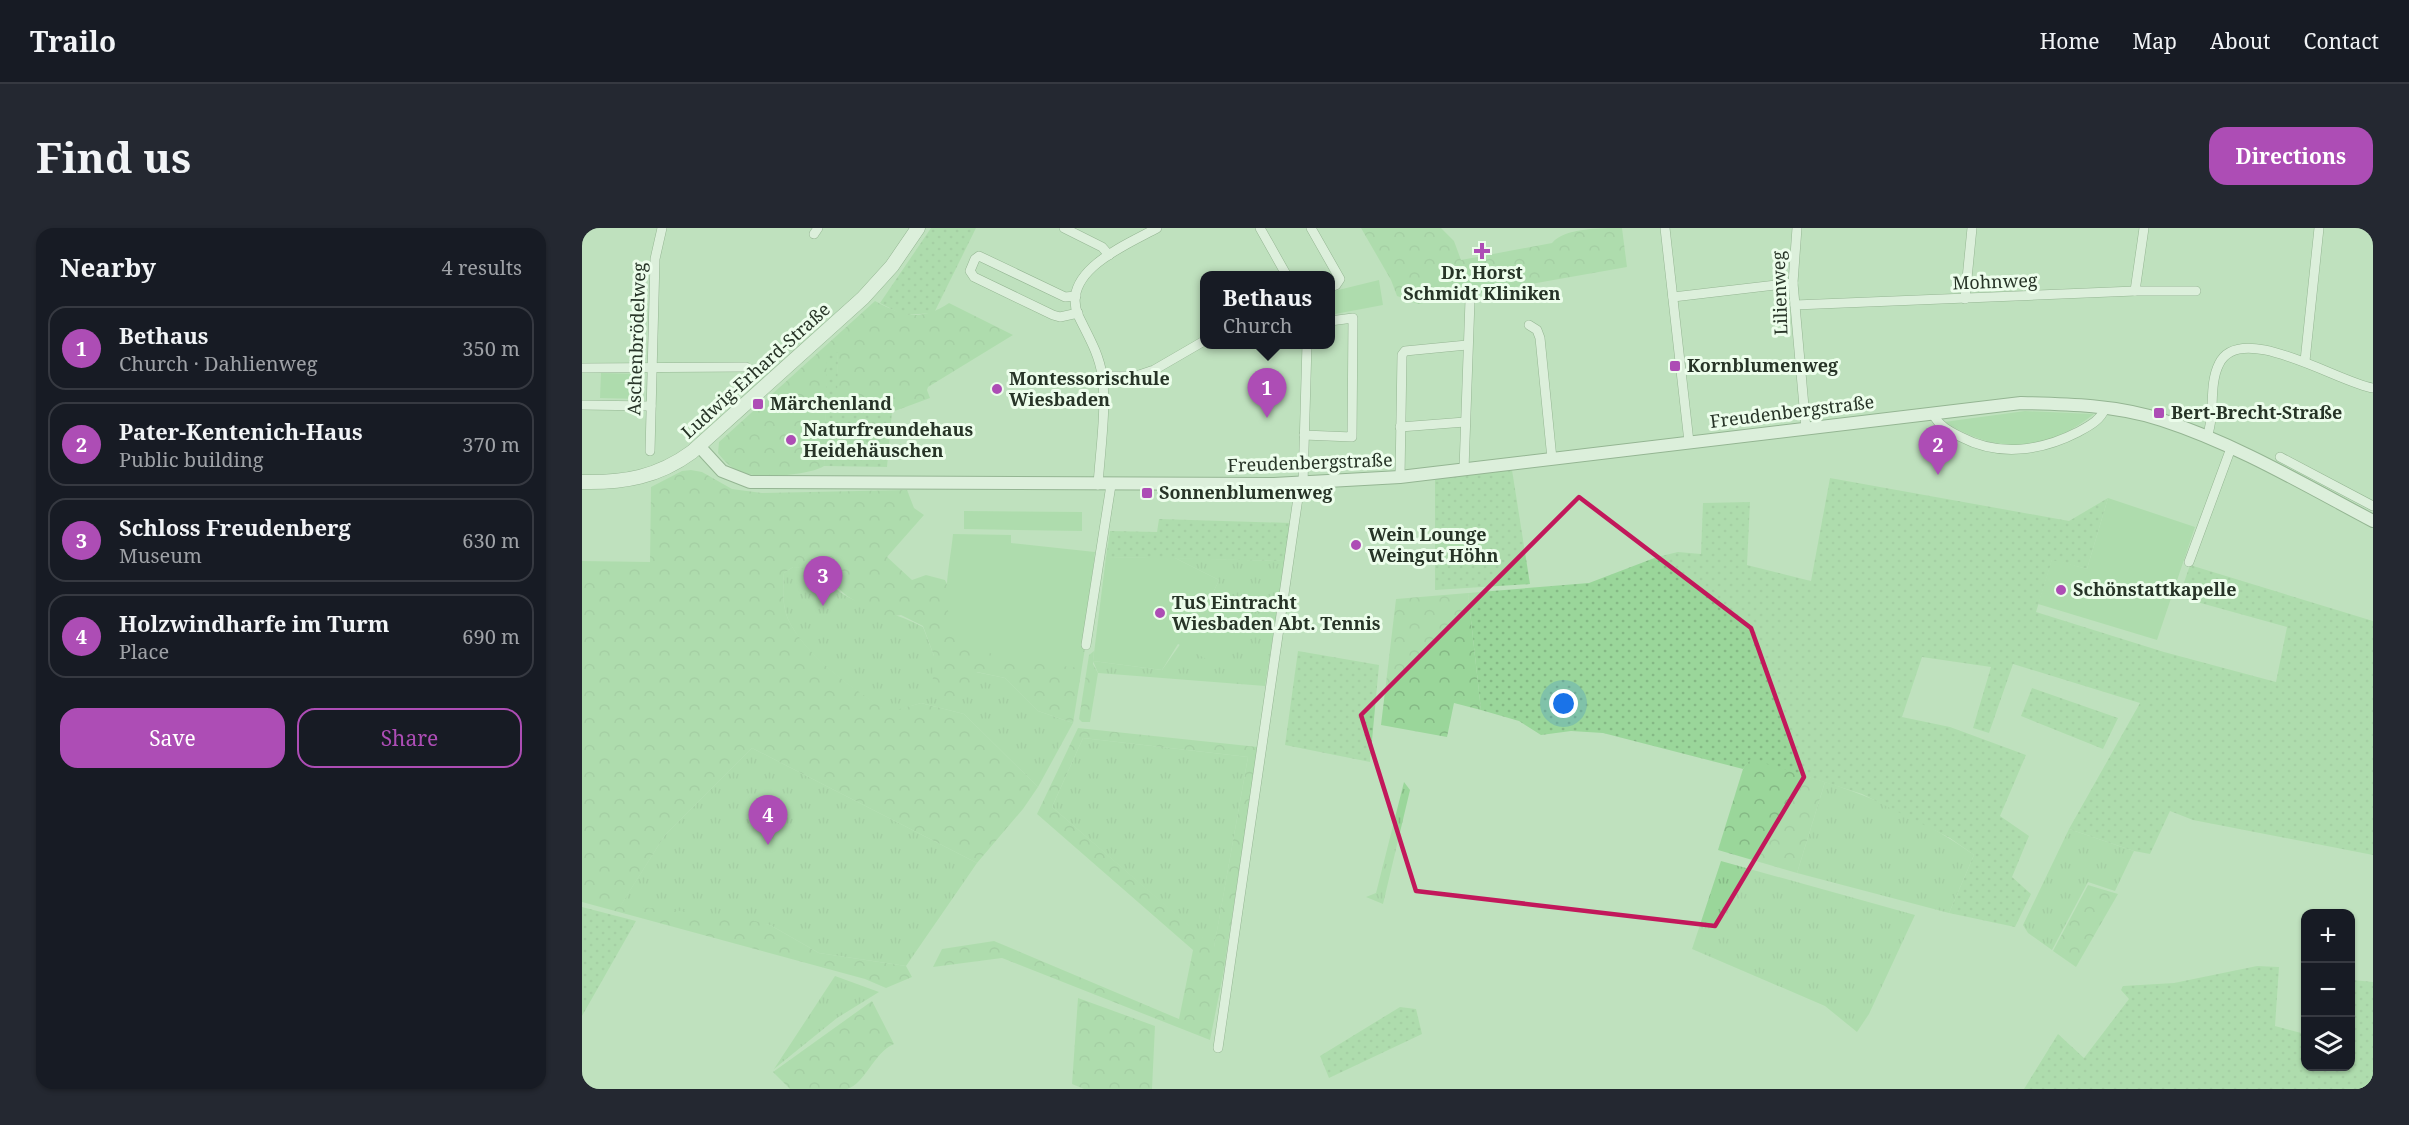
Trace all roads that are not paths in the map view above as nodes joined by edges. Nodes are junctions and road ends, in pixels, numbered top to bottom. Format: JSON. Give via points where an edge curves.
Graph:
{"nodes":[{"id":1,"x":662,"y":228,"type":"edge"},
{"id":2,"x":918,"y":228,"type":"edge"},
{"id":3,"x":1064,"y":228,"type":"edge"},
{"id":4,"x":1157,"y":228,"type":"edge"},
{"id":5,"x":1260,"y":228,"type":"edge"},
{"id":6,"x":1311,"y":228,"type":"edge"},
{"id":7,"x":1665,"y":228,"type":"edge"},
{"id":8,"x":1797,"y":228,"type":"edge"},
{"id":9,"x":1972,"y":228,"type":"edge"},
{"id":10,"x":2144,"y":228,"type":"edge"},
{"id":11,"x":2319,"y":228,"type":"edge"},
{"id":12,"x":1085,"y":232,"type":"edge"},
{"id":13,"x":1109,"y":255,"type":"junction"},
{"id":14,"x":1284,"y":271,"type":"edge"},
{"id":15,"x":1793,"y":283,"type":"junction"},
{"id":16,"x":1335,"y":285,"type":"edge"},
{"id":17,"x":2135,"y":291,"type":"junction"},
{"id":18,"x":2196,"y":291,"type":"dead end"},
{"id":19,"x":1076,"y":296,"type":"junction"},
{"id":20,"x":1673,"y":297,"type":"junction"},
{"id":21,"x":1965,"y":299,"type":"junction"},
{"id":22,"x":1470,"y":300,"type":"dead end"},
{"id":23,"x":1795,"y":305,"type":"junction"},
{"id":24,"x":1078,"y":313,"type":"junction"},
{"id":25,"x":1335,"y":320,"type":"edge"},
{"id":26,"x":1529,"y":326,"type":"dead end"},
{"id":27,"x":1200,"y":343,"type":"edge"},
{"id":28,"x":1467,"y":345,"type":"junction"},
{"id":29,"x":1306,"y":349,"type":"edge"},
{"id":30,"x":2305,"y":361,"type":"junction"},
{"id":31,"x":652,"y":367,"type":"junction"},
{"id":32,"x":746,"y":367,"type":"dead end"},
{"id":33,"x":582,"y":368,"type":"edge"},
{"id":34,"x":1102,"y":376,"type":"junction"},
{"id":35,"x":2373,"y":388,"type":"edge"},
{"id":36,"x":582,"y":405,"type":"edge"},
{"id":37,"x":651,"y":406,"type":"junction"},
{"id":38,"x":2105,"y":408,"type":"junction"},
{"id":39,"x":1933,"y":414,"type":"junction"},
{"id":40,"x":1465,"y":423,"type":"junction"},
{"id":41,"x":1400,"y":427,"type":"junction"},
{"id":42,"x":1806,"y":429,"type":"junction"},
{"id":43,"x":1304,"y":435,"type":"junction"},
{"id":44,"x":2207,"y":437,"type":"junction"},
{"id":45,"x":1689,"y":442,"type":"junction"},
{"id":46,"x":699,"y":446,"type":"junction"},
{"id":47,"x":2231,"y":448,"type":"junction"},
{"id":48,"x":650,"y":452,"type":"dead end"},
{"id":49,"x":2280,"y":457,"type":"dead end"},
{"id":50,"x":1552,"y":459,"type":"junction"},
{"id":51,"x":1464,"y":469,"type":"junction"},
{"id":52,"x":1400,"y":477,"type":"junction"},
{"id":53,"x":582,"y":482,"type":"edge"},
{"id":54,"x":1301,"y":484,"type":"junction"},
{"id":55,"x":1105,"y":485,"type":"junction"},
{"id":56,"x":2373,"y":506,"type":"edge"},
{"id":57,"x":2373,"y":521,"type":"edge"},
{"id":58,"x":2189,"y":562,"type":"dead end"},
{"id":59,"x":1086,"y":645,"type":"dead end"},
{"id":60,"x":1218,"y":1048,"type":"dead end"}],
"edges":[{"from":1,"to":31,"type":"street","name":"Aschenbrödelweg","via":[[656,259]]},
{"from":2,"to":46,"type":"main road","name":"Ludwig-Erhard-Straße","via":[[892,266],[863,298]]},
{"from":3,"to":12,"type":"street"},
{"from":4,"to":13,"type":"street"},
{"from":5,"to":14,"type":"street"},
{"from":6,"to":16,"type":"street","via":[[1340,279]]},
{"from":7,"to":20,"type":"street"},
{"from":8,"to":15,"type":"street","name":"Lilienweg"},
{"from":9,"to":21,"type":"street"},
{"from":10,"to":17,"type":"street"},
{"from":11,"to":30,"type":"street"},
{"from":12,"to":13,"type":"street"},
{"from":13,"to":19,"type":"street","via":[[1085,276]]},
{"from":15,"to":20,"type":"street"},
{"from":15,"to":23,"type":"street","name":"Lilienweg"},
{"from":17,"to":18,"type":"street","name":"Mohnweg"},
{"from":17,"to":21,"type":"street","name":"Mohnweg"},
{"from":19,"to":24,"type":"street"},
{"from":19,"to":24,"type":"street","via":[[1065,297],[980,256],[970,271],[1053,315]]},
{"from":20,"to":45,"type":"street"},
{"from":21,"to":23,"type":"street","name":"Mohnweg"},
{"from":22,"to":28,"type":"street"},
{"from":23,"to":42,"type":"street","name":"Lilienweg"},
{"from":24,"to":34,"type":"street","via":[[1098,357]]},
{"from":25,"to":43,"type":"street","via":[[1353,318],[1352,437]]},
{"from":26,"to":50,"type":"street","via":[[1537,330],[1540,338]]},
{"from":27,"to":34,"type":"street","via":[[1154,370],[1136,376]]},
{"from":28,"to":40,"type":"street"},
{"from":28,"to":41,"type":"street","via":[[1403,352]]},
{"from":29,"to":43,"type":"street"},
{"from":30,"to":35,"type":"street","via":[[2341,379]]},
{"from":30,"to":44,"type":"street","via":[[2261,350],[2239,350],[2225,355],[2217,366]]},
{"from":31,"to":32,"type":"street"},
{"from":31,"to":33,"type":"street"},
{"from":31,"to":37,"type":"street","name":"Aschenbrödelweg"},
{"from":34,"to":55,"type":"street"},
{"from":36,"to":37,"type":"street"},
{"from":37,"to":48,"type":"street","name":"Aschenbrödelweg"},
{"from":38,"to":39,"type":"street","name":"Freudenbergstraße","via":[[2021,403]]},
{"from":38,"to":39,"type":"street","via":[[2099,419],[2064,439],[2011,451],[1967,441],[1942,426]]},
{"from":38,"to":44,"type":"street","name":"Freudenbergstraße","via":[[2160,420]]},
{"from":39,"to":42,"type":"street","name":"Freudenbergstraße"},
{"from":40,"to":41,"type":"street"},
{"from":40,"to":51,"type":"street"},
{"from":41,"to":52,"type":"street"},
{"from":42,"to":45,"type":"street","name":"Freudenbergstraße"},
{"from":43,"to":54,"type":"street"},
{"from":44,"to":47,"type":"street","name":"Freudenbergstraße"},
{"from":45,"to":50,"type":"street","name":"Freudenbergstraße"},
{"from":46,"to":53,"type":"main road","name":"Ludwig-Erhard-Straße","via":[[675,463],[644,477],[613,483]]},
{"from":46,"to":55,"type":"street","name":"Freudenbergstraße","via":[[722,471],[750,482]]},
{"from":47,"to":57,"type":"street","name":"Freudenbergstraße"},
{"from":47,"to":58,"type":"street"},
{"from":49,"to":56,"type":"street"},
{"from":50,"to":51,"type":"street","name":"Freudenbergstraße"},
{"from":51,"to":52,"type":"street","name":"Freudenbergstraße"},
{"from":52,"to":54,"type":"street","name":"Freudenbergstraße"},
{"from":54,"to":55,"type":"street","name":"Freudenbergstraße"},
{"from":54,"to":60,"type":"street"},
{"from":55,"to":59,"type":"street"}]}
